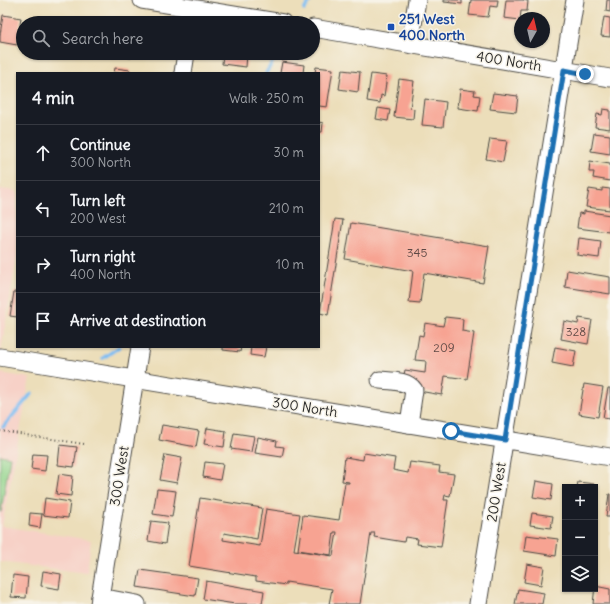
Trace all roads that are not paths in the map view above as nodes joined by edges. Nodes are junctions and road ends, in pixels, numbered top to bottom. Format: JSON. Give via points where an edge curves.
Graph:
{"nodes":[{"id":1,"x":142,"y":0,"type":"edge"},
{"id":2,"x":416,"y":0,"type":"edge"},
{"id":3,"x":575,"y":0,"type":"edge"},
{"id":4,"x":193,"y":10,"type":"edge"},
{"id":5,"x":235,"y":16,"type":"edge"},
{"id":6,"x":320,"y":29,"type":"edge"},
{"id":7,"x":410,"y":44,"type":"junction"},
{"id":8,"x":185,"y":60,"type":"edge"},
{"id":9,"x":564,"y":70,"type":"junction"},
{"id":10,"x":183,"y":72,"type":"edge"},
{"id":11,"x":610,"y":78,"type":"edge"},
{"id":12,"x":140,"y":348,"type":"edge"},
{"id":13,"x":0,"y":357,"type":"edge"},
{"id":14,"x":135,"y":379,"type":"junction"},
{"id":15,"x":380,"y":380,"type":"dead end"},
{"id":16,"x":409,"y":424,"type":"junction"},
{"id":17,"x":505,"y":440,"type":"junction"},
{"id":18,"x":610,"y":457,"type":"edge"},
{"id":19,"x":99,"y":601,"type":"edge"},
{"id":20,"x":137,"y":604,"type":"edge"},
{"id":21,"x":478,"y":604,"type":"edge"}],
"edges":[{"from":1,"to":4,"type":"street"},
{"from":2,"to":7,"type":"street"},
{"from":3,"to":9,"type":"street","name":"200 West"},
{"from":4,"to":5,"type":"street"},
{"from":6,"to":7,"type":"street","name":"400 North"},
{"from":7,"to":9,"type":"street","name":"400 North"},
{"from":8,"to":10,"type":"street"},
{"from":9,"to":11,"type":"street","name":"400 North"},
{"from":9,"to":17,"type":"street","name":"200 West"},
{"from":12,"to":14,"type":"street","name":"300 West"},
{"from":13,"to":14,"type":"street","name":"300 North"},
{"from":14,"to":16,"type":"street","name":"300 North"},
{"from":14,"to":19,"type":"street","name":"300 West"},
{"from":15,"to":16,"type":"street","via":[[405,383],[414,390]]},
{"from":16,"to":17,"type":"street","name":"300 North"},
{"from":17,"to":18,"type":"street","name":"300 North"},
{"from":17,"to":21,"type":"street","name":"200 West"},
{"from":19,"to":20,"type":"street"}]}
